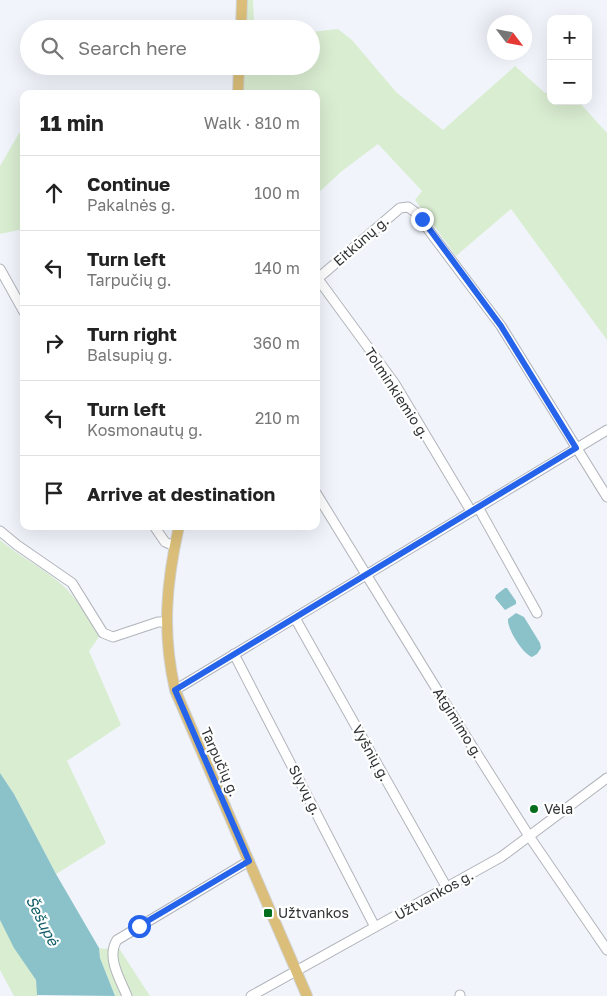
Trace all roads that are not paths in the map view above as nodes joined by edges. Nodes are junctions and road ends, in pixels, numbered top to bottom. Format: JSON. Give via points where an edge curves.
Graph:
{"nodes":[{"id":1,"x":242,"y":0,"type":"edge"},
{"id":2,"x":241,"y":20,"type":"edge"},
{"id":3,"x":239,"y":75,"type":"edge"},
{"id":4,"x":238,"y":90,"type":"edge"},
{"id":5,"x":0,"y":269,"type":"edge"},
{"id":6,"x":320,"y":276,"type":"edge"},
{"id":7,"x":320,"y":283,"type":"edge"},
{"id":8,"x":20,"y":305,"type":"edge"},
{"id":9,"x":607,"y":430,"type":"edge"},
{"id":10,"x":576,"y":448,"type":"junction"},
{"id":11,"x":607,"y":497,"type":"edge"},
{"id":12,"x":320,"y":498,"type":"edge"},
{"id":13,"x":475,"y":509,"type":"junction"},
{"id":14,"x":157,"y":530,"type":"edge"},
{"id":15,"x":178,"y":530,"type":"edge"},
{"id":16,"x":0,"y":531,"type":"edge"},
{"id":17,"x":174,"y":546,"type":"junction"},
{"id":18,"x":367,"y":574,"type":"junction"},
{"id":19,"x":537,"y":613,"type":"dead end"},
{"id":20,"x":295,"y":618,"type":"junction"},
{"id":21,"x":166,"y":622,"type":"junction"},
{"id":22,"x":234,"y":654,"type":"junction"},
{"id":23,"x":175,"y":690,"type":"junction"},
{"id":24,"x":607,"y":778,"type":"edge"},
{"id":25,"x":530,"y":836,"type":"junction"},
{"id":26,"x":249,"y":861,"type":"junction"},
{"id":27,"x":448,"y":888,"type":"junction"},
{"id":28,"x":375,"y":927,"type":"junction"},
{"id":29,"x":607,"y":950,"type":"edge"},
{"id":30,"x":297,"y":970,"type":"junction"},
{"id":31,"x":127,"y":996,"type":"edge"},
{"id":32,"x":251,"y":996,"type":"edge"},
{"id":33,"x":308,"y":996,"type":"edge"}],
"edges":[{"from":1,"to":2,"type":"main road"},
{"from":3,"to":4,"type":"main road"},
{"from":5,"to":8,"type":"street"},
{"from":6,"to":10,"type":"street","name":"Eitkūnų g.","via":[[400,208],[408,207],[422,219],[501,326]]},
{"from":7,"to":13,"type":"street","name":"Tolminkiemio g.","via":[[395,384]]},
{"from":9,"to":10,"type":"street"},
{"from":10,"to":11,"type":"street"},
{"from":10,"to":13,"type":"street"},
{"from":12,"to":18,"type":"street","name":"Atgimimo g."},
{"from":13,"to":18,"type":"street"},
{"from":13,"to":19,"type":"street","name":"Tolminkiemio g."},
{"from":14,"to":17,"type":"street","via":[[165,542]]},
{"from":15,"to":17,"type":"main road","name":"Tarpučių g."},
{"from":16,"to":21,"type":"street","via":[[72,583],[107,636]]},
{"from":17,"to":21,"type":"main road","name":"Tarpučių g."},
{"from":18,"to":20,"type":"street"},
{"from":18,"to":25,"type":"street","name":"Atgimimo g."},
{"from":20,"to":22,"type":"street"},
{"from":20,"to":27,"type":"street","name":"Vyšnių g."},
{"from":21,"to":23,"type":"main road","name":"Tarpučių g."},
{"from":22,"to":23,"type":"street"},
{"from":22,"to":28,"type":"street","name":"Slyvų g."},
{"from":23,"to":26,"type":"main road","name":"Tarpučių g."},
{"from":24,"to":25,"type":"street","name":"Užtvankos g."},
{"from":25,"to":27,"type":"street","name":"Užtvankos g."},
{"from":25,"to":29,"type":"street","name":"Atgimimo g."},
{"from":26,"to":30,"type":"main road","name":"Tarpučių g."},
{"from":26,"to":31,"type":"street","via":[[117,940],[112,953]]},
{"from":27,"to":28,"type":"street","name":"Užtvankos g."},
{"from":28,"to":30,"type":"street","name":"Užtvankos g."},
{"from":30,"to":32,"type":"street","name":"Užtvankos g."},
{"from":30,"to":33,"type":"main road","name":"Tarpučių g."}]}
